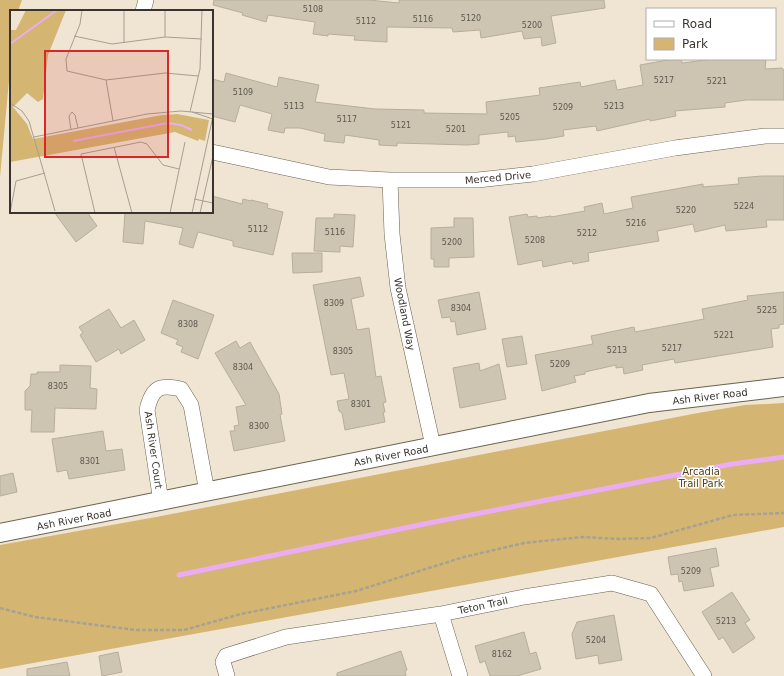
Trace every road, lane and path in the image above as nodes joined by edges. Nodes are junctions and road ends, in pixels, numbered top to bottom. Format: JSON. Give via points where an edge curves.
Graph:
{"nodes":[{"id":1,"x":146,"y":0,"type":"edge"},
{"id":2,"x":143,"y":10,"type":"edge"},
{"id":3,"x":784,"y":136,"type":"edge"},
{"id":4,"x":213,"y":152,"type":"edge"},
{"id":5,"x":390,"y":180,"type":"junction"},
{"id":6,"x":784,"y":386,"type":"edge"},
{"id":7,"x":432,"y":446,"type":"junction"},
{"id":8,"x":207,"y":492,"type":"junction"},
{"id":9,"x":161,"y":502,"type":"junction"},
{"id":10,"x":784,"y":513,"type":"edge"},
{"id":11,"x":0,"y":533,"type":"edge"},
{"id":12,"x":0,"y":608,"type":"edge"},
{"id":13,"x":441,"y":614,"type":"junction"},
{"id":14,"x":225,"y":669,"type":"edge"},
{"id":15,"x":460,"y":676,"type":"edge"},
{"id":16,"x":704,"y":676,"type":"edge"}],
"edges":[{"from":1,"to":2,"type":"street"},
{"from":3,"to":5,"type":"street","name":"Merced Drive","via":[[765,136],[675,148],[525,175],[478,180]]},
{"from":4,"to":5,"type":"street","name":"Merced Drive","via":[[329,177]]},
{"from":5,"to":7,"type":"street","name":"Woodland Way","via":[[398,288]]},
{"from":6,"to":7,"type":"street","name":"Ash River Road","via":[[649,403]]},
{"from":7,"to":8,"type":"street","name":"Ash River Road"},
{"from":8,"to":9,"type":"street","name":"Ash River Road"},
{"from":8,"to":9,"type":"street","name":"Ash River Court","via":[[192,405],[181,389],[167,386],[156,390],[150,397],[147,410]]},
{"from":9,"to":11,"type":"street","name":"Ash River Road"},
{"from":10,"to":12,"type":"path","via":[[733,515],[651,538],[582,537],[524,543],[464,557],[356,592],[241,614],[184,630],[135,630],[35,617]]},
{"from":13,"to":14,"type":"street","name":"Teton Trail","via":[[286,637],[226,656]]},
{"from":13,"to":15,"type":"street"},
{"from":13,"to":16,"type":"street","name":"Teton Trail","via":[[612,583],[651,594]]}]}
